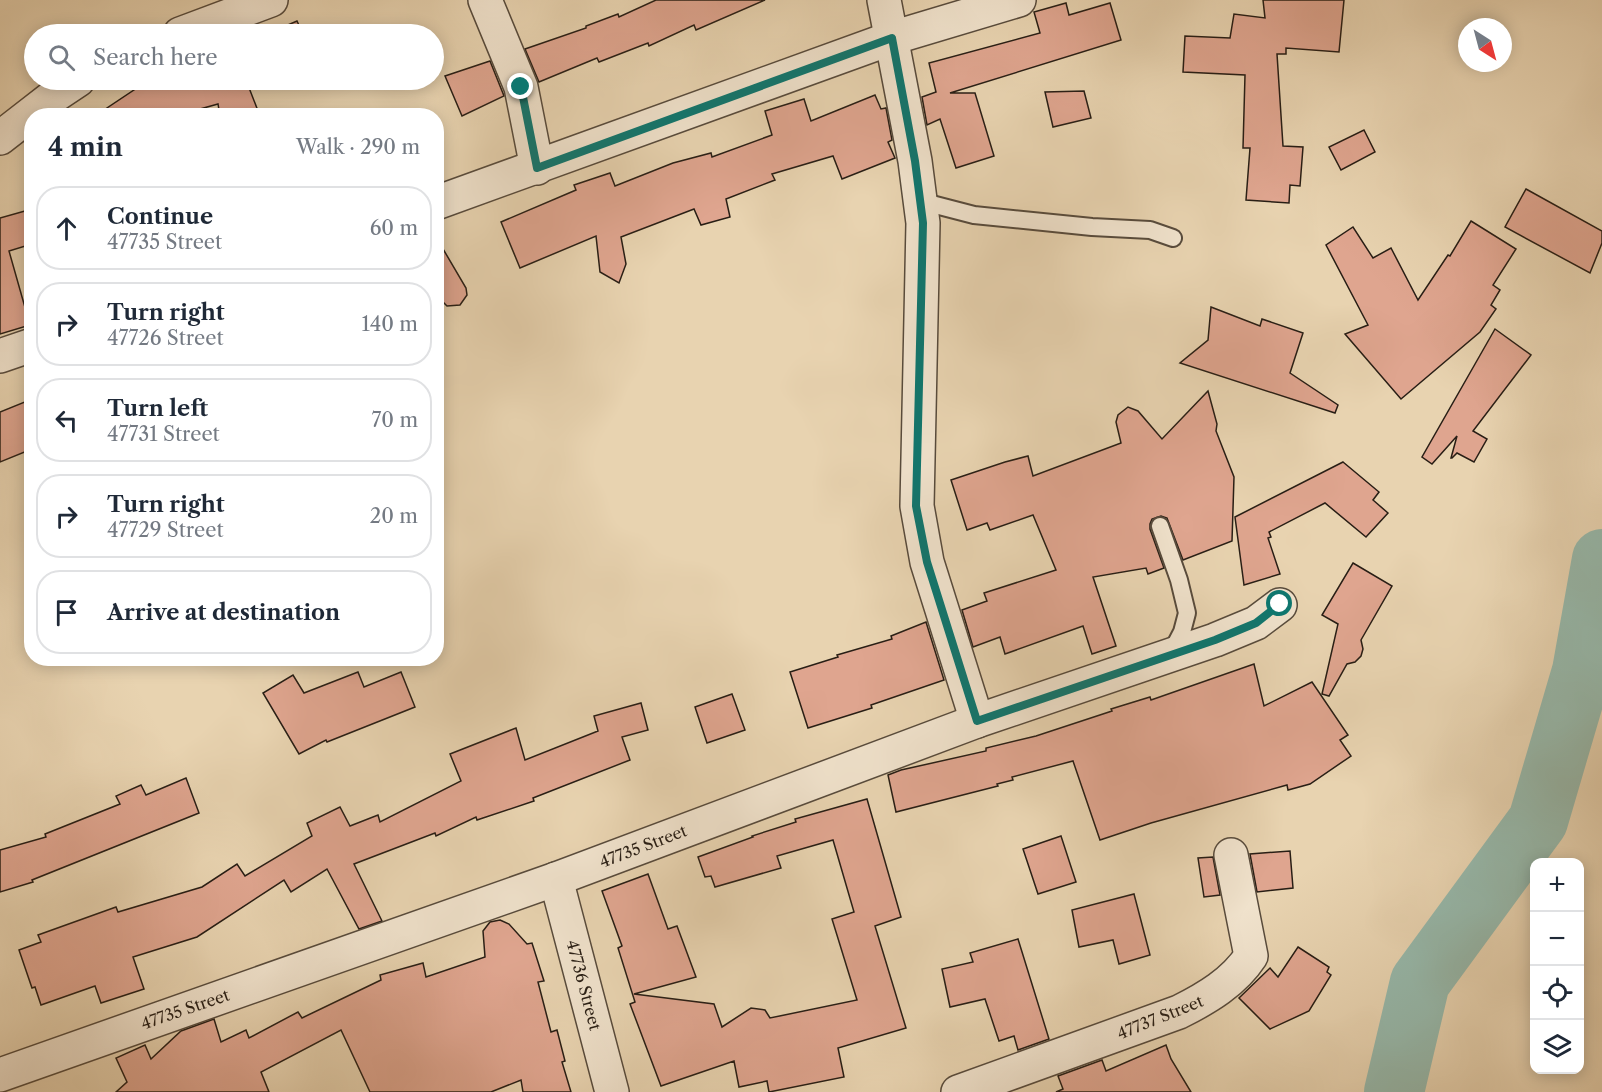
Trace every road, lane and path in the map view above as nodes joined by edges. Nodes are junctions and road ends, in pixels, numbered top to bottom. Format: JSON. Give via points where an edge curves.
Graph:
{"nodes":[{"id":1,"x":271,"y":0,"type":"edge"},
{"id":2,"x":485,"y":0,"type":"edge"},
{"id":3,"x":884,"y":0,"type":"edge"},
{"id":4,"x":1019,"y":0,"type":"edge"},
{"id":5,"x":207,"y":24,"type":"edge"},
{"id":6,"x":892,"y":38,"type":"junction"},
{"id":7,"x":63,"y":90,"type":"edge"},
{"id":8,"x":39,"y":108,"type":"edge"},
{"id":9,"x":24,"y":119,"type":"edge"},
{"id":10,"x":0,"y":138,"type":"edge"},
{"id":11,"x":537,"y":168,"type":"junction"},
{"id":12,"x":444,"y":200,"type":"edge"},
{"id":13,"x":920,"y":201,"type":"junction"},
{"id":14,"x":1173,"y":238,"type":"dead end"},
{"id":15,"x":24,"y":348,"type":"edge"},
{"id":16,"x":0,"y":356,"type":"edge"},
{"id":17,"x":1160,"y":526,"type":"dead end"},
{"id":18,"x":1280,"y":604,"type":"dead end"},
{"id":19,"x":1171,"y":654,"type":"junction"},
{"id":20,"x":977,"y":721,"type":"junction"},
{"id":21,"x":1231,"y":855,"type":"dead end"},
{"id":22,"x":556,"y":879,"type":"junction"},
{"id":23,"x":0,"y":1075,"type":"edge"},
{"id":24,"x":612,"y":1092,"type":"edge"},
{"id":25,"x":958,"y":1092,"type":"edge"}],
"edges":[{"from":1,"to":5,"type":"street"},
{"from":2,"to":11,"type":"street","via":[[521,87]]},
{"from":3,"to":6,"type":"street"},
{"from":4,"to":6,"type":"street"},
{"from":6,"to":11,"type":"street"},
{"from":6,"to":13,"type":"street"},
{"from":7,"to":8,"type":"street"},
{"from":9,"to":10,"type":"street"},
{"from":11,"to":12,"type":"street"},
{"from":13,"to":14,"type":"lane","via":[[974,215],[1150,230]]},
{"from":13,"to":20,"type":"street","via":[[923,223],[916,506],[927,562]]},
{"from":15,"to":16,"type":"street"},
{"from":17,"to":19,"type":"lane","via":[[1187,613]]},
{"from":18,"to":19,"type":"street","name":"47735 Street","via":[[1256,623]]},
{"from":19,"to":20,"type":"street","name":"47735 Street"},
{"from":20,"to":22,"type":"street","name":"47735 Street"},
{"from":21,"to":25,"type":"street","name":"47737 Street","via":[[1251,956],[1212,995],[1179,1012]]},
{"from":22,"to":23,"type":"street","name":"47735 Street"},
{"from":22,"to":24,"type":"street","name":"47736 Street"}]}
